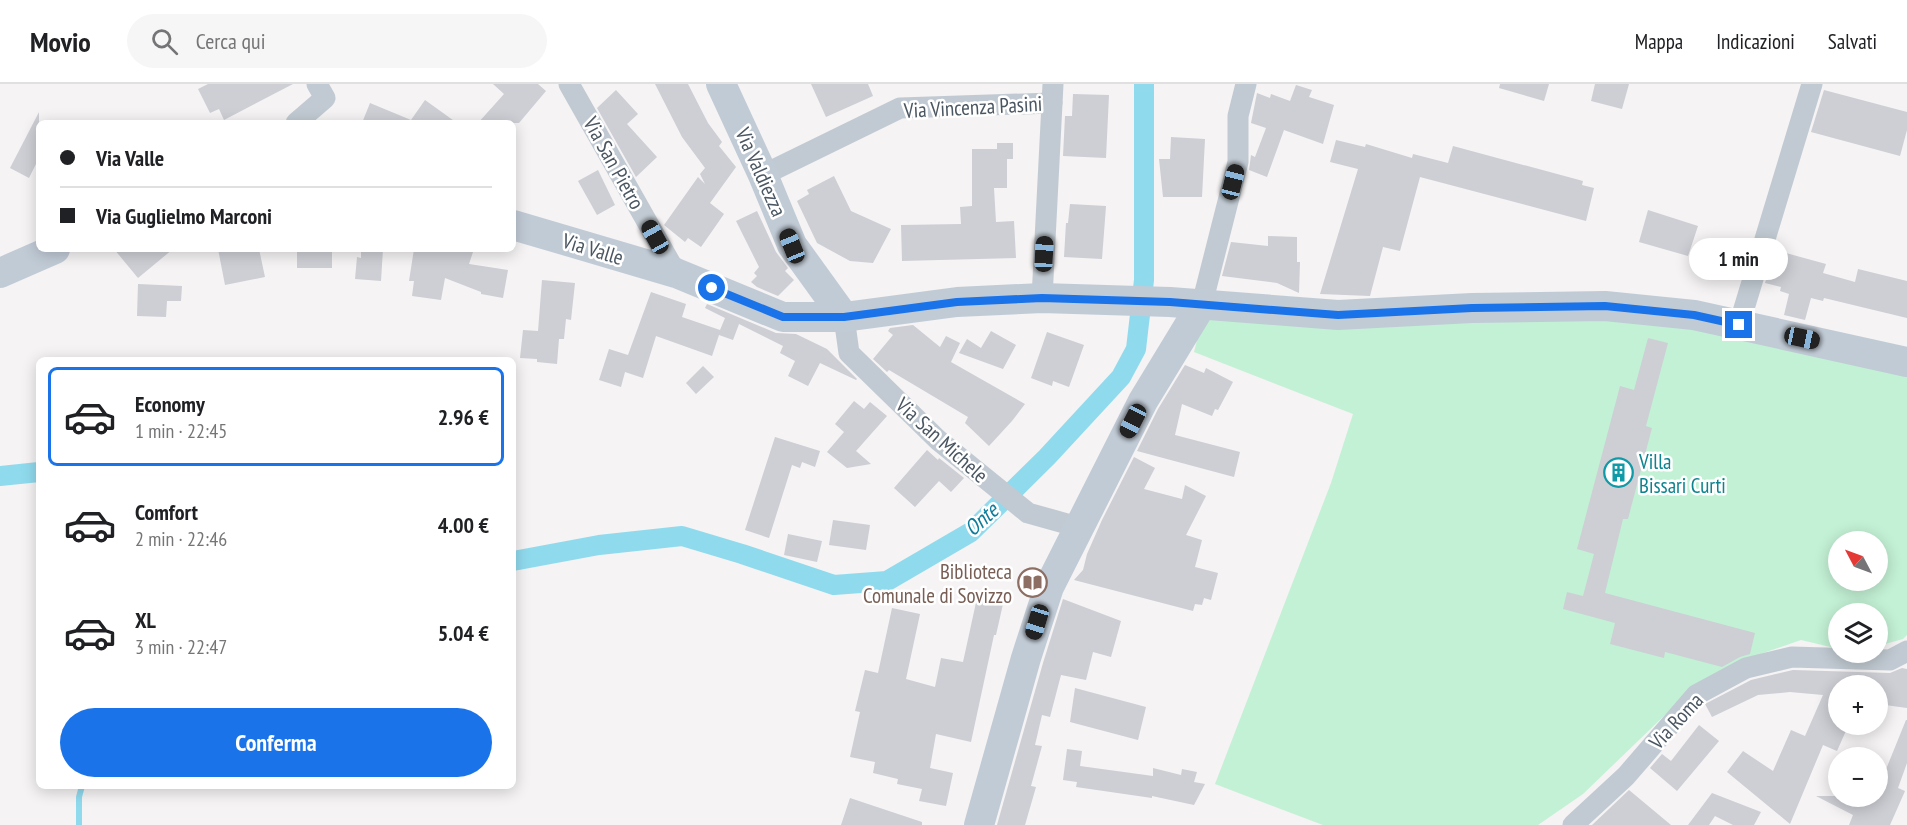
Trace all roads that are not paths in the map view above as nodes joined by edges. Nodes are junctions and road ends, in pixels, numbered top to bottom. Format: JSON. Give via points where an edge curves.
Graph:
{"nodes":[{"id":1,"x":317,"y":84,"type":"edge"},
{"id":2,"x":569,"y":84,"type":"edge"},
{"id":3,"x":721,"y":84,"type":"edge"},
{"id":4,"x":1246,"y":84,"type":"edge"},
{"id":5,"x":1812,"y":84,"type":"edge"},
{"id":6,"x":1053,"y":94,"type":"edge"},
{"id":7,"x":299,"y":120,"type":"edge"},
{"id":8,"x":763,"y":175,"type":"junction"},
{"id":9,"x":516,"y":226,"type":"edge"},
{"id":10,"x":48,"y":252,"type":"edge"},
{"id":11,"x":0,"y":273,"type":"edge"},
{"id":12,"x":676,"y":273,"type":"junction"},
{"id":13,"x":1042,"y":298,"type":"junction"},
{"id":14,"x":1202,"y":304,"type":"junction"},
{"id":15,"x":844,"y":317,"type":"junction"},
{"id":16,"x":1739,"y":325,"type":"junction"},
{"id":17,"x":1907,"y":362,"type":"edge"},
{"id":18,"x":1078,"y":527,"type":"junction"},
{"id":19,"x":1907,"y":651,"type":"edge"},
{"id":20,"x":979,"y":825,"type":"edge"},
{"id":21,"x":1573,"y":825,"type":"edge"}],
"edges":[{"from":1,"to":7,"type":"street","via":[[325,98]]},
{"from":2,"to":12,"type":"street","name":"Via San Pietro"},
{"from":3,"to":8,"type":"main road","name":"Via Valdiezza"},
{"from":4,"to":14,"type":"street","via":[[1238,116],[1238,162]]},
{"from":5,"to":16,"type":"street"},
{"from":6,"to":8,"type":"street","name":"Via Vincenza Pasini","via":[[900,108]]},
{"from":6,"to":13,"type":"street","name":"Via Vincenza Pasini"},
{"from":8,"to":15,"type":"main road","name":"Via Valdiezza","via":[[792,246]]},
{"from":9,"to":12,"type":"main road","name":"Via Valle"},
{"from":10,"to":11,"type":"main road"},
{"from":12,"to":15,"type":"main road","name":"Via Valle","via":[[783,317]]},
{"from":13,"to":14,"type":"main road","name":"Via Valle"},
{"from":13,"to":15,"type":"main road","name":"Via Valle","via":[[957,302]]},
{"from":14,"to":16,"type":"main road","name":"Via Valle","via":[[1338,315],[1605,306],[1694,315]]},
{"from":14,"to":18,"type":"main road","via":[[1143,401]]},
{"from":15,"to":18,"type":"street","name":"Via San Michele","via":[[849,353],[938,440],[1028,513]]},
{"from":16,"to":17,"type":"main road","name":"Via Valle"},
{"from":18,"to":20,"type":"main road","via":[[1049,587]]},
{"from":19,"to":21,"type":"street","name":"Via Roma","via":[[1890,660],[1791,657],[1746,668],[1696,694],[1626,776]]}]}
